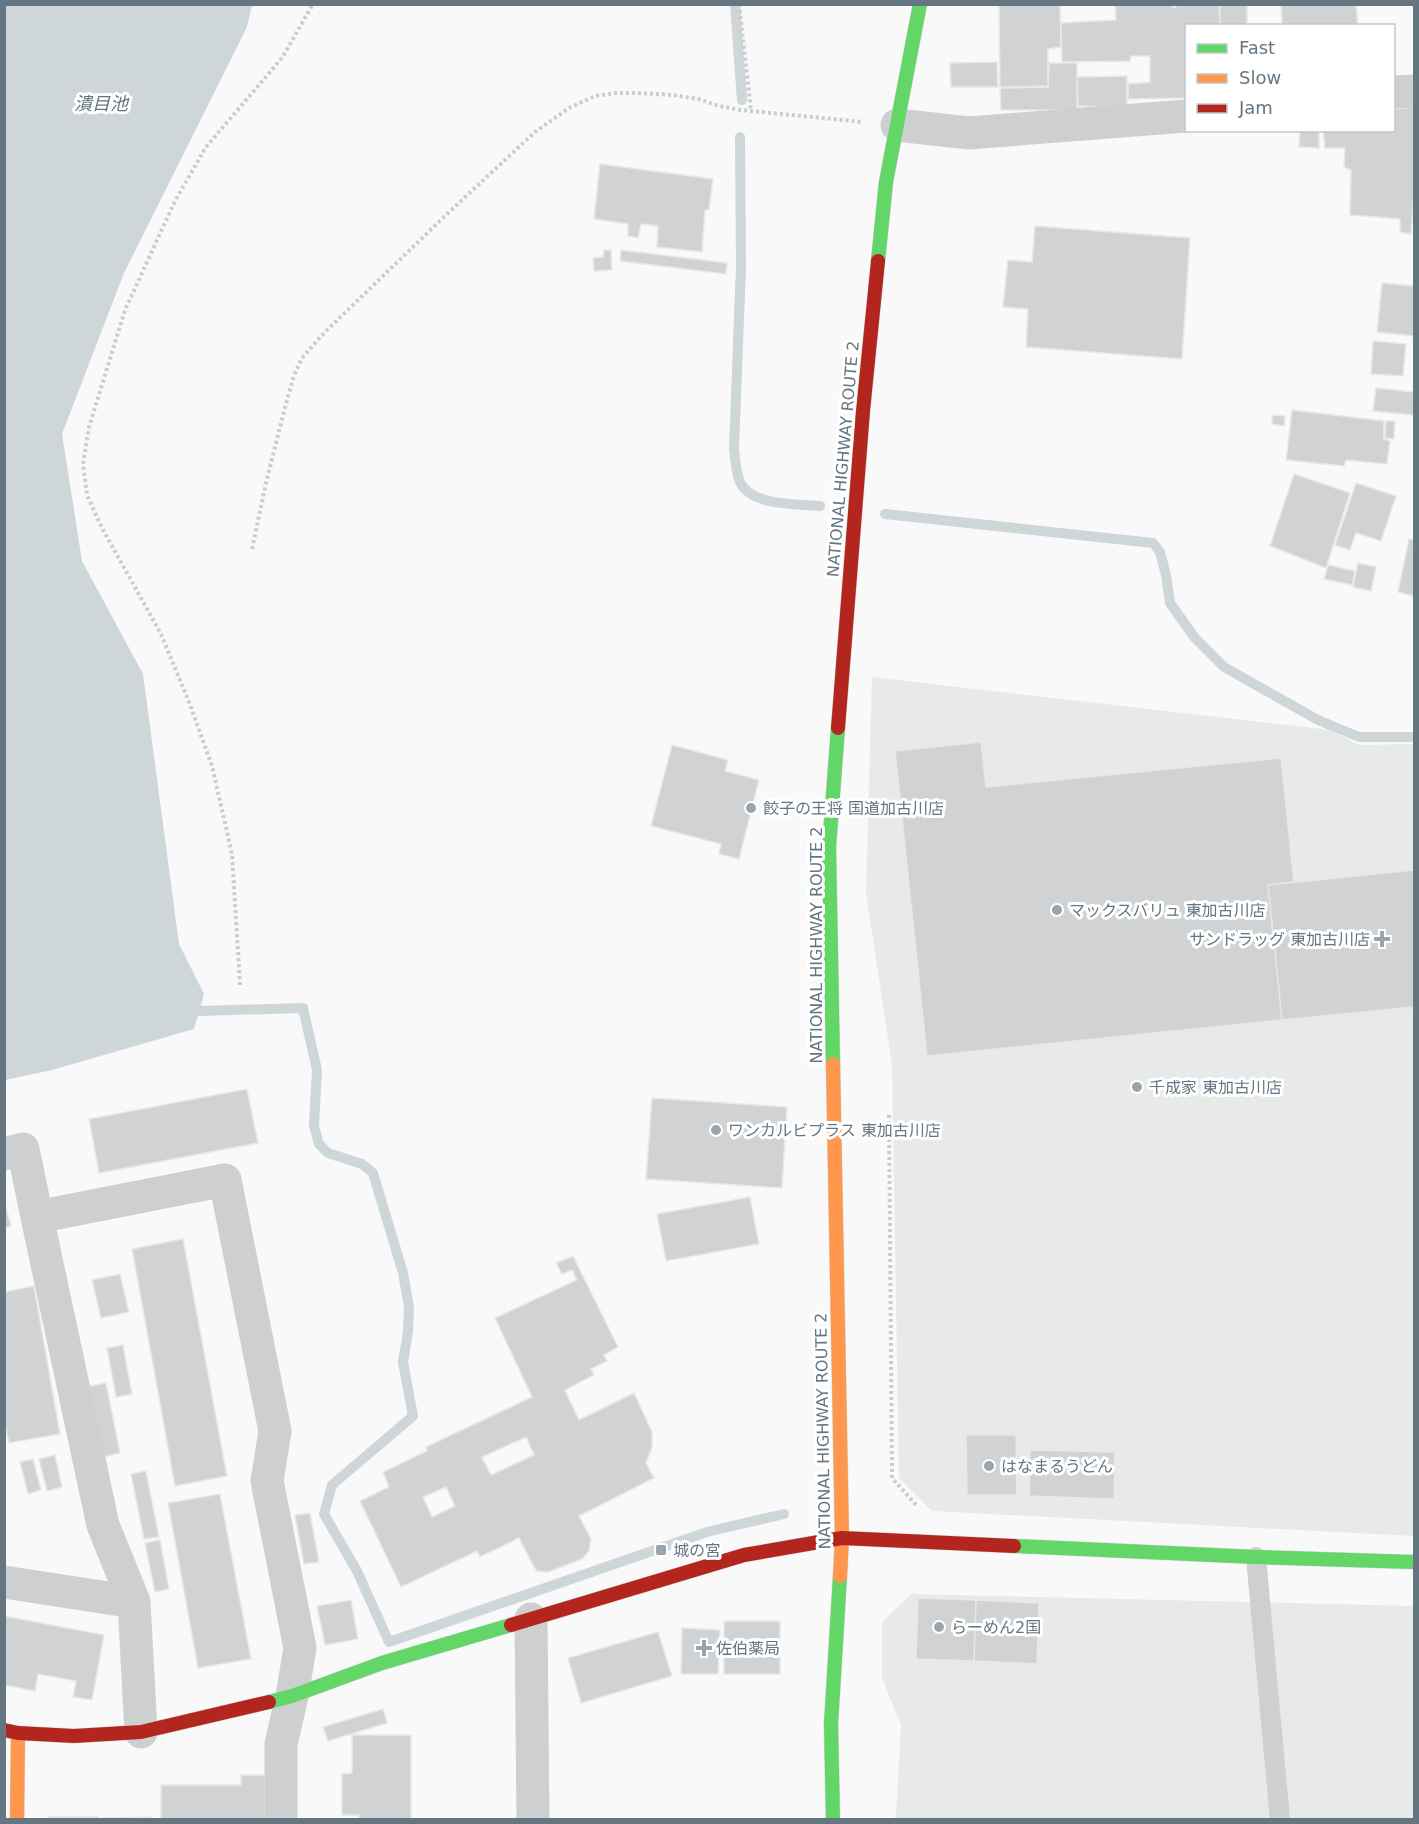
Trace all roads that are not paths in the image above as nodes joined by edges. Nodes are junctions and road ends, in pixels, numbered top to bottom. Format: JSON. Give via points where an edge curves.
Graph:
{"nodes":[{"id":1,"x":920,"y":4,"type":"edge"},
{"id":2,"x":1414,"y":91,"type":"edge"},
{"id":3,"x":1395,"y":92,"type":"edge"},
{"id":4,"x":1185,"y":116,"type":"edge"},
{"id":5,"x":897,"y":125,"type":"junction"},
{"id":6,"x":4,"y":1154,"type":"edge"},
{"id":7,"x":37,"y":1217,"type":"junction"},
{"id":8,"x":842,"y":1538,"type":"junction"},
{"id":9,"x":1257,"y":1557,"type":"junction"},
{"id":10,"x":1414,"y":1562,"type":"edge"},
{"id":11,"x":4,"y":1582,"type":"edge"},
{"id":12,"x":134,"y":1602,"type":"junction"},
{"id":13,"x":531,"y":1619,"type":"junction"},
{"id":14,"x":292,"y":1696,"type":"junction"},
{"id":15,"x":11,"y":1731,"type":"edge"},
{"id":16,"x":141,"y":1732,"type":"junction"},
{"id":17,"x":17,"y":1820,"type":"edge"},
{"id":18,"x":280,"y":1820,"type":"edge"},
{"id":19,"x":533,"y":1820,"type":"edge"},
{"id":20,"x":833,"y":1820,"type":"edge"},
{"id":21,"x":1280,"y":1820,"type":"edge"}],
"edges":[{"from":1,"to":5,"type":"main road","name":"NATIONAL HIGHWAY ROUTE 2"},
{"from":2,"to":3,"type":"street"},
{"from":4,"to":5,"type":"street","via":[[969,133]]},
{"from":5,"to":8,"type":"main road","name":"NATIONAL HIGHWAY ROUTE 2","via":[[886,182],[864,399],[829,847]]},
{"from":6,"to":7,"type":"street","via":[[23,1149]]},
{"from":7,"to":12,"type":"street","via":[[103,1525]]},
{"from":7,"to":14,"type":"street","via":[[225,1180],[275,1431],[267,1481],[300,1648]]},
{"from":8,"to":9,"type":"main road"},
{"from":8,"to":13,"type":"main road","via":[[744,1555]]},
{"from":8,"to":20,"type":"main road","name":"NATIONAL HIGHWAY ROUTE 2","via":[[831,1725]]},
{"from":9,"to":10,"type":"main road"},
{"from":9,"to":21,"type":"lane"},
{"from":11,"to":12,"type":"street"},
{"from":12,"to":16,"type":"street"},
{"from":13,"to":14,"type":"main road","via":[[382,1663]]},
{"from":13,"to":19,"type":"street"},
{"from":14,"to":16,"type":"main road"},
{"from":14,"to":18,"type":"street","via":[[280,1744]]},
{"from":15,"to":16,"type":"main road","via":[[74,1736]]},
{"from":15,"to":17,"type":"main road"}]}
